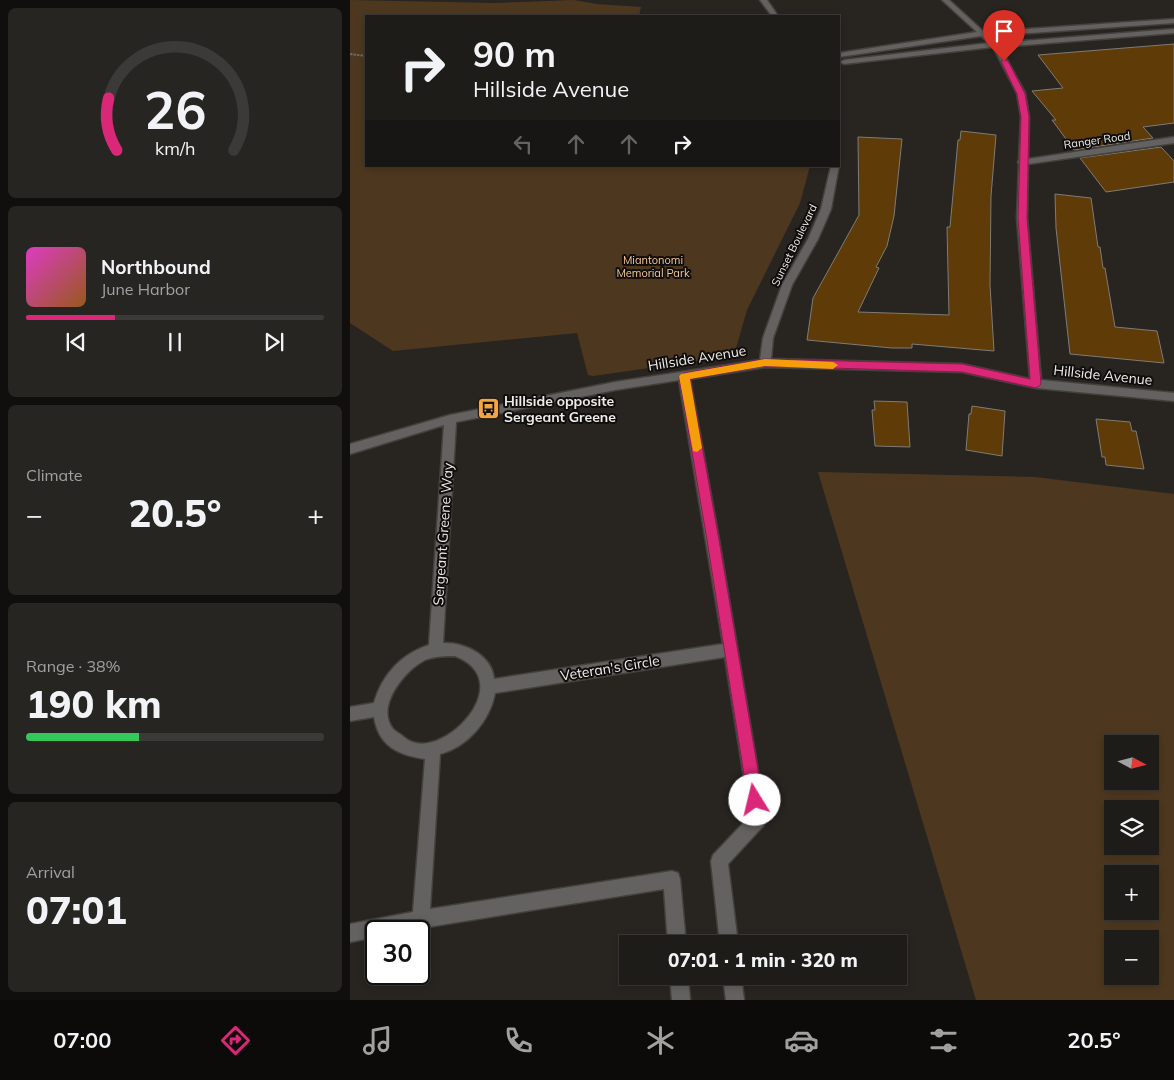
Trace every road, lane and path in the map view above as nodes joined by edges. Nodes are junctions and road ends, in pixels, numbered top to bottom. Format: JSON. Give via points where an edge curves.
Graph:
{"nodes":[{"id":1,"x":763,"y":0,"type":"edge"},
{"id":2,"x":945,"y":0,"type":"edge"},
{"id":3,"x":774,"y":15,"type":"edge"},
{"id":4,"x":1174,"y":22,"type":"edge"},
{"id":5,"x":1174,"y":30,"type":"edge"},
{"id":6,"x":981,"y":34,"type":"junction"},
{"id":7,"x":995,"y":45,"type":"junction"},
{"id":8,"x":350,"y":54,"type":"edge"},
{"id":9,"x":840,"y":55,"type":"edge"},
{"id":10,"x":365,"y":56,"type":"edge"},
{"id":11,"x":840,"y":63,"type":"edge"},
{"id":12,"x":1174,"y":140,"type":"edge"},
{"id":13,"x":1022,"y":162,"type":"junction"},
{"id":14,"x":835,"y":167,"type":"edge"},
{"id":15,"x":765,"y":363,"type":"junction"},
{"id":16,"x":684,"y":376,"type":"junction"},
{"id":17,"x":1036,"y":384,"type":"junction"},
{"id":18,"x":1174,"y":398,"type":"edge"},
{"id":19,"x":450,"y":419,"type":"junction"},
{"id":20,"x":350,"y":449,"type":"edge"},
{"id":21,"x":731,"y":649,"type":"junction"},
{"id":22,"x":436,"y":650,"type":"junction"},
{"id":23,"x":488,"y":687,"type":"junction"},
{"id":24,"x":381,"y":709,"type":"junction"},
{"id":25,"x":350,"y":714,"type":"edge"},
{"id":26,"x":433,"y":750,"type":"junction"},
{"id":27,"x":420,"y":919,"type":"junction"},
{"id":28,"x":350,"y":932,"type":"edge"},
{"id":29,"x":676,"y":935,"type":"edge"},
{"id":30,"x":728,"y":935,"type":"edge"},
{"id":31,"x":680,"y":985,"type":"edge"},
{"id":32,"x":733,"y":985,"type":"edge"},
{"id":33,"x":681,"y":1000,"type":"edge"},
{"id":34,"x":735,"y":1000,"type":"edge"}],
"edges":[{"from":1,"to":3,"type":"street"},
{"from":2,"to":6,"type":"street"},
{"from":4,"to":6,"type":"street"},
{"from":5,"to":7,"type":"street"},
{"from":6,"to":7,"type":"street"},
{"from":6,"to":9,"type":"street"},
{"from":7,"to":11,"type":"street"},
{"from":7,"to":13,"type":"street","via":[[1021,94],[1025,117]]},
{"from":8,"to":10,"type":"path"},
{"from":12,"to":13,"type":"street","name":"Ranger Road"},
{"from":13,"to":17,"type":"street","via":[[1022,218]]},
{"from":14,"to":15,"type":"street","name":"Sunset Boulevard","via":[[826,209],[787,285],[768,338]]},
{"from":15,"to":16,"type":"street","name":"Hillside Avenue"},
{"from":15,"to":17,"type":"street","name":"Hillside Avenue","via":[[962,368]]},
{"from":16,"to":19,"type":"street","name":"Hillside Avenue","via":[[614,386]]},
{"from":16,"to":21,"type":"street"},
{"from":17,"to":18,"type":"street","name":"Hillside Avenue"},
{"from":19,"to":20,"type":"street","name":"Hillside Avenue"},
{"from":19,"to":22,"type":"street","name":"Sergeant Greene Way"},
{"from":21,"to":23,"type":"street","name":"Veteran's Circle"},
{"from":21,"to":30,"type":"street","via":[[758,819],[719,861]]},
{"from":22,"to":23,"type":"street","via":[[456,649],[473,656],[484,669]]},
{"from":22,"to":24,"type":"street","via":[[417,657],[398,671],[386,689]]},
{"from":23,"to":26,"type":"street","via":[[484,707],[472,726],[455,742]]},
{"from":24,"to":25,"type":"street"},
{"from":24,"to":26,"type":"street","via":[[383,728],[394,743],[412,751]]},
{"from":26,"to":27,"type":"street"},
{"from":27,"to":28,"type":"street"},
{"from":27,"to":29,"type":"street","via":[[672,879]]},
{"from":31,"to":33,"type":"street"},
{"from":32,"to":34,"type":"street"}]}
